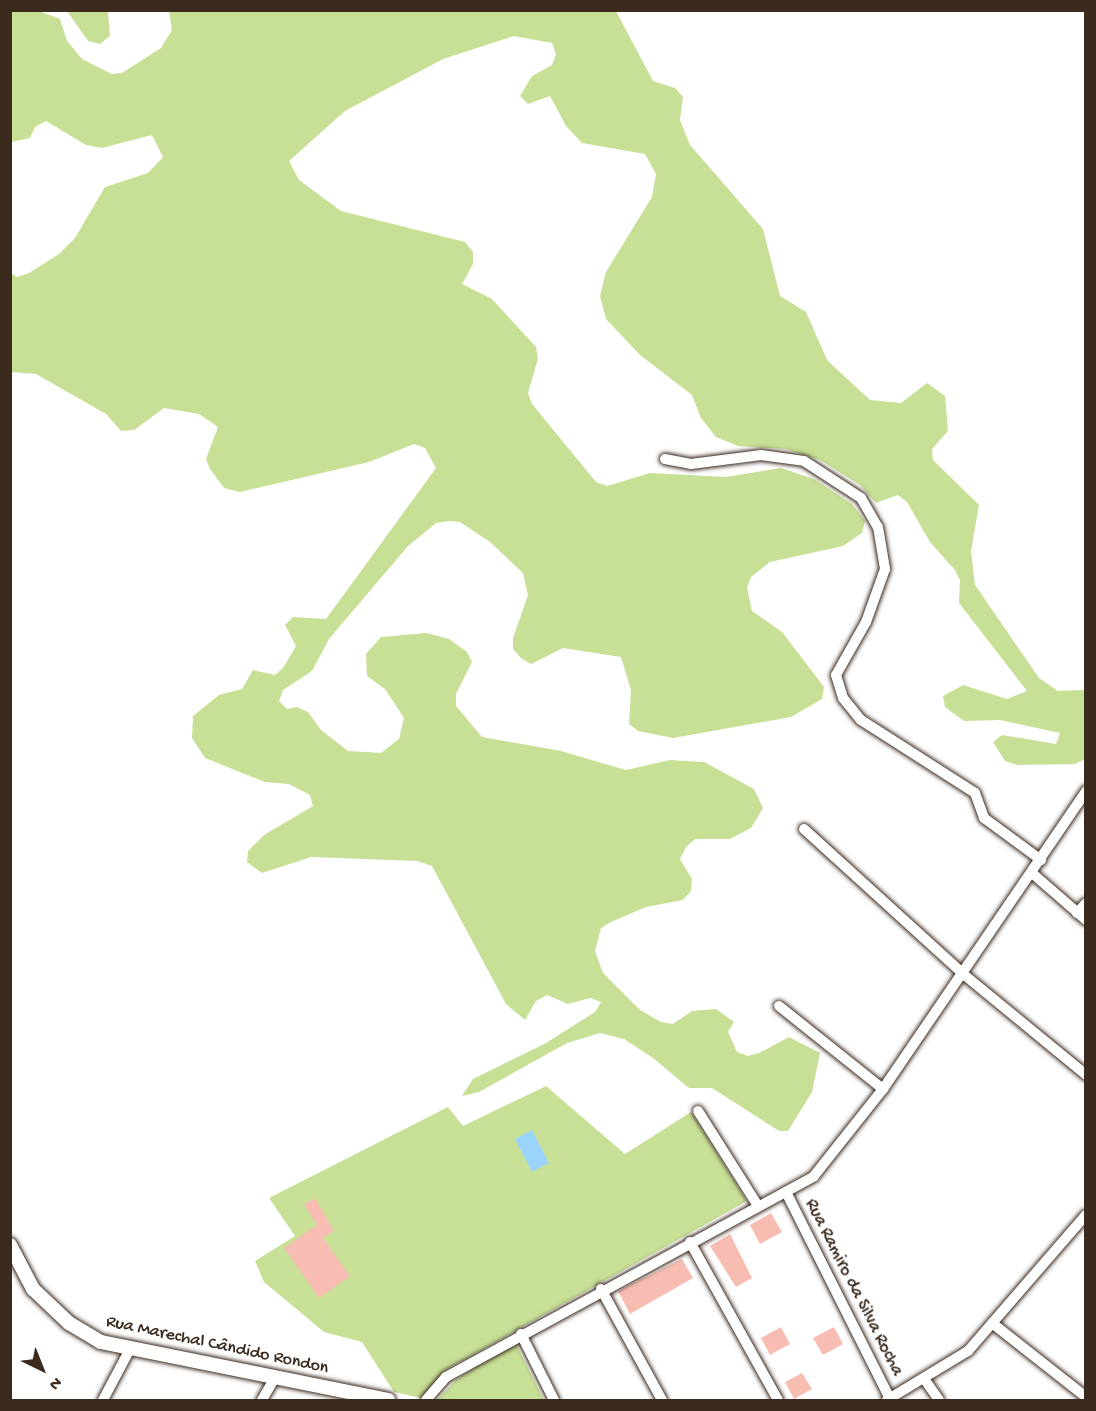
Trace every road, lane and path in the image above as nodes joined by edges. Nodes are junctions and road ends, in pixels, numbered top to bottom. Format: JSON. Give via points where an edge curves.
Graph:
{"nodes":[{"id":1,"x":665,"y":459,"type":"dead end"},
{"id":2,"x":1086,"y":791,"type":"edge"},
{"id":3,"x":804,"y":829,"type":"dead end"},
{"id":4,"x":1041,"y":860,"type":"junction"},
{"id":5,"x":1032,"y":873,"type":"junction"},
{"id":6,"x":1086,"y":903,"type":"edge"},
{"id":7,"x":1082,"y":916,"type":"edge"},
{"id":8,"x":962,"y":973,"type":"junction"},
{"id":9,"x":779,"y":1006,"type":"dead end"},
{"id":10,"x":1086,"y":1075,"type":"edge"},
{"id":11,"x":883,"y":1089,"type":"junction"},
{"id":12,"x":698,"y":1111,"type":"dead end"},
{"id":13,"x":786,"y":1192,"type":"junction"},
{"id":14,"x":758,"y":1206,"type":"junction"},
{"id":15,"x":1084,"y":1220,"type":"edge"},
{"id":16,"x":690,"y":1242,"type":"junction"},
{"id":17,"x":10,"y":1245,"type":"edge"},
{"id":18,"x":601,"y":1289,"type":"junction"},
{"id":19,"x":992,"y":1323,"type":"junction"},
{"id":20,"x":521,"y":1334,"type":"junction"},
{"id":21,"x":130,"y":1349,"type":"junction"},
{"id":22,"x":276,"y":1376,"type":"junction"},
{"id":23,"x":925,"y":1380,"type":"junction"},
{"id":24,"x":1086,"y":1397,"type":"edge"},
{"id":25,"x":888,"y":1400,"type":"edge"},
{"id":26,"x":103,"y":1401,"type":"edge"},
{"id":27,"x":262,"y":1401,"type":"edge"},
{"id":28,"x":388,"y":1401,"type":"edge"},
{"id":29,"x":426,"y":1401,"type":"edge"},
{"id":30,"x":554,"y":1401,"type":"edge"},
{"id":31,"x":662,"y":1401,"type":"edge"},
{"id":32,"x":778,"y":1401,"type":"edge"},
{"id":33,"x":939,"y":1401,"type":"edge"}],
"edges":[{"from":1,"to":4,"type":"street","via":[[691,464],[760,455],[804,461],[861,498],[878,527],[885,568],[866,622],[836,675],[843,699],[861,720],[975,793],[984,818]]},
{"from":2,"to":4,"type":"street"},
{"from":3,"to":8,"type":"street"},
{"from":4,"to":5,"type":"street"},
{"from":5,"to":7,"type":"street"},
{"from":5,"to":8,"type":"street"},
{"from":6,"to":7,"type":"street"},
{"from":8,"to":10,"type":"street"},
{"from":8,"to":11,"type":"street"},
{"from":9,"to":11,"type":"street"},
{"from":11,"to":13,"type":"street","via":[[830,1161]]},
{"from":12,"to":14,"type":"street"},
{"from":13,"to":14,"type":"street"},
{"from":13,"to":25,"type":"street","name":"Rua Ramiro da Silva Rocha"},
{"from":14,"to":16,"type":"street"},
{"from":15,"to":19,"type":"street"},
{"from":16,"to":18,"type":"street"},
{"from":16,"to":32,"type":"street"},
{"from":17,"to":21,"type":"street","name":"Rua Marechal Cândido Rondon","via":[[33,1289],[69,1323],[101,1342]]},
{"from":18,"to":20,"type":"street"},
{"from":18,"to":31,"type":"street"},
{"from":19,"to":23,"type":"street","via":[[962,1356]]},
{"from":19,"to":24,"type":"street"},
{"from":20,"to":29,"type":"street","via":[[446,1377]]},
{"from":20,"to":30,"type":"street"},
{"from":21,"to":22,"type":"street","name":"Rua Marechal Cândido Rondon"},
{"from":21,"to":26,"type":"street"},
{"from":22,"to":27,"type":"street"},
{"from":22,"to":28,"type":"street","name":"Rua Marechal Cândido Rondon"},
{"from":23,"to":25,"type":"street"},
{"from":23,"to":33,"type":"street"}]}
